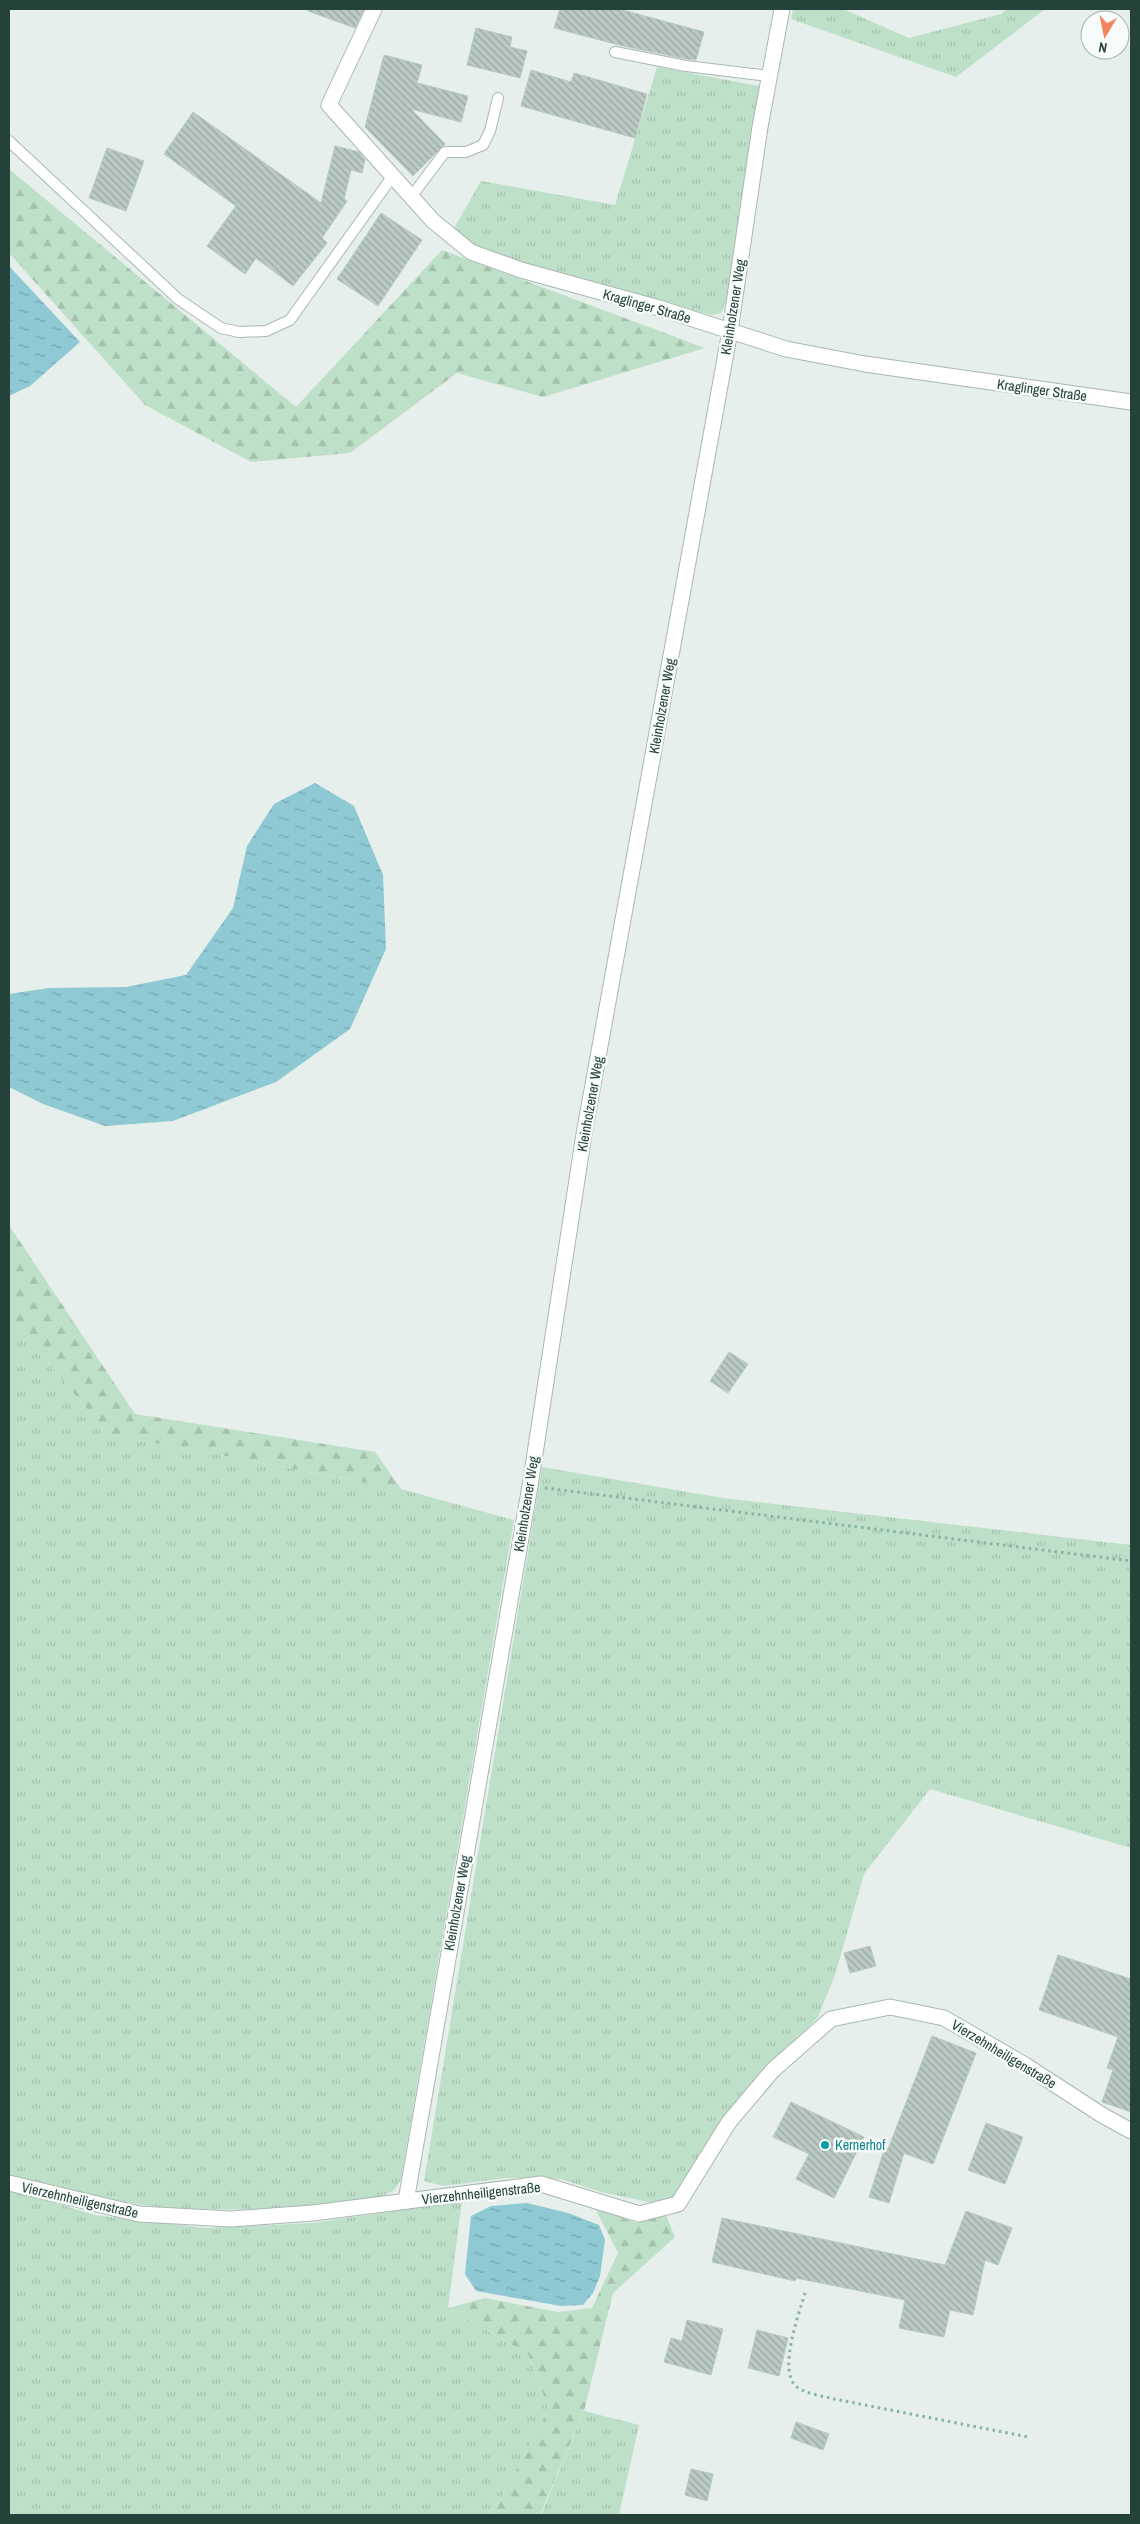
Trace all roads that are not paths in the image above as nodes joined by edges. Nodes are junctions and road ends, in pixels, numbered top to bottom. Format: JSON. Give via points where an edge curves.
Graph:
{"nodes":[{"id":1,"x":374,"y":9,"type":"edge"},
{"id":2,"x":782,"y":9,"type":"edge"},
{"id":3,"x":614,"y":52,"type":"dead end"},
{"id":4,"x":769,"y":76,"type":"junction"},
{"id":5,"x":498,"y":98,"type":"dead end"},
{"id":6,"x":9,"y":141,"type":"edge"},
{"id":7,"x":392,"y":177,"type":"junction"},
{"id":8,"x":411,"y":197,"type":"junction"},
{"id":9,"x":730,"y":331,"type":"junction"},
{"id":10,"x":1131,"y":402,"type":"edge"},
{"id":11,"x":1131,"y":2131,"type":"edge"},
{"id":12,"x":9,"y":2183,"type":"edge"},
{"id":13,"x":406,"y":2201,"type":"junction"}],
"edges":[{"from":1,"to":7,"type":"street","name":"Kraglinger Straße","via":[[330,105]]},
{"from":2,"to":4,"type":"street","name":"Kleinholzener Weg"},
{"from":3,"to":4,"type":"lane","via":[[686,66]]},
{"from":4,"to":9,"type":"street","name":"Kleinholzener Weg"},
{"from":5,"to":8,"type":"lane","via":[[484,145],[466,152],[445,152]]},
{"from":6,"to":7,"type":"lane","via":[[178,300],[221,328],[239,332],[266,331],[290,320]]},
{"from":7,"to":8,"type":"street","name":"Kraglinger Straße"},
{"from":8,"to":9,"type":"street","name":"Kraglinger Straße","via":[[471,252],[521,270]]},
{"from":9,"to":10,"type":"street","name":"Kraglinger Straße","via":[[786,349],[865,364]]},
{"from":9,"to":13,"type":"street","name":"Kleinholzener Weg","via":[[584,1134],[530,1486]]},
{"from":11,"to":13,"type":"street","name":"Vierzehnheiligenstraße","via":[[944,2018],[890,2007],[831,2019],[772,2070],[729,2122],[678,2204],[639,2214],[541,2184]]},
{"from":12,"to":13,"type":"street","name":"Vierzehnheiligenstraße","via":[[139,2214],[232,2219]]}]}
